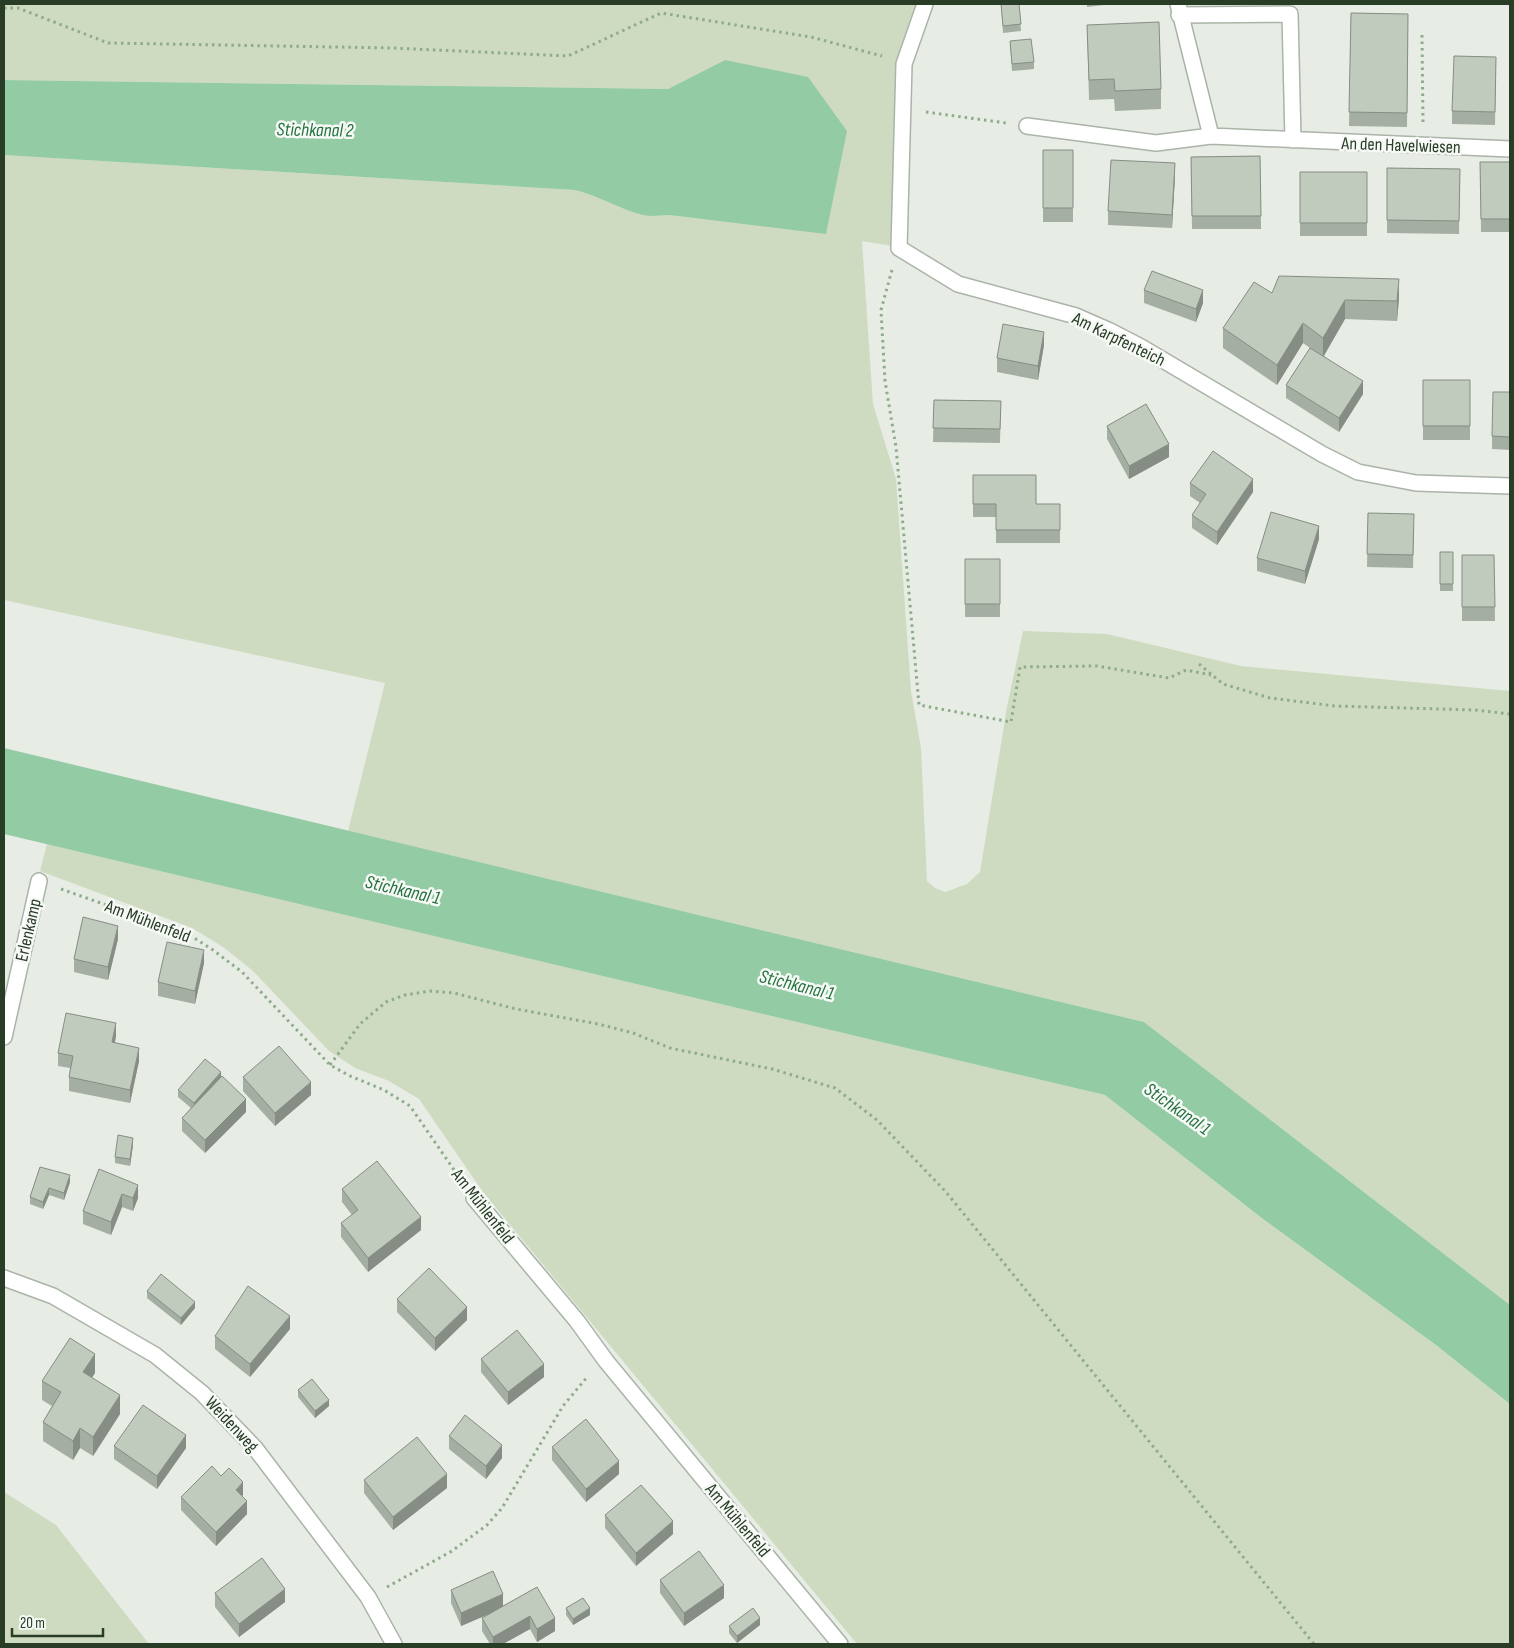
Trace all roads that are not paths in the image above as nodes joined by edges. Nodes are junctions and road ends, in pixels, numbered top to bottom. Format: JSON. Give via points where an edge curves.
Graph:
{"nodes":[{"id":1,"x":925,"y":4,"type":"edge"},
{"id":2,"x":1179,"y":9,"type":"edge"},
{"id":3,"x":1027,"y":126,"type":"road end"},
{"id":4,"x":1212,"y":136,"type":"junction"},
{"id":5,"x":1293,"y":140,"type":"junction"},
{"id":6,"x":1510,"y":149,"type":"edge"},
{"id":7,"x":1510,"y":486,"type":"edge"},
{"id":8,"x":39,"y":881,"type":"road end"},
{"id":9,"x":4,"y":1037,"type":"edge"},
{"id":10,"x":474,"y":1198,"type":"road end"},
{"id":11,"x":4,"y":1278,"type":"edge"},
{"id":12,"x":394,"y":1644,"type":"edge"},
{"id":13,"x":840,"y":1644,"type":"edge"}],
"edges":[{"from":1,"to":7,"type":"street","name":"Am Karpfenteich","via":[[904,64],[899,248],[958,284],[1076,316],[1108,330],[1358,472],[1416,483]]},
{"from":2,"to":4,"type":"street"},
{"from":2,"to":5,"type":"street","via":[[1290,14]]},
{"from":3,"to":4,"type":"street","name":"An den Havelwiesen","via":[[1156,143]]},
{"from":4,"to":5,"type":"street","name":"An den Havelwiesen"},
{"from":5,"to":6,"type":"street","name":"An den Havelwiesen"},
{"from":8,"to":9,"type":"street","name":"Erlenkamp"},
{"from":10,"to":13,"type":"street","name":"Am Mühlenfeld"},
{"from":11,"to":12,"type":"street","name":"Weidenweg","via":[[62,1301],[155,1355],[202,1393],[255,1448],[368,1597]]}]}
